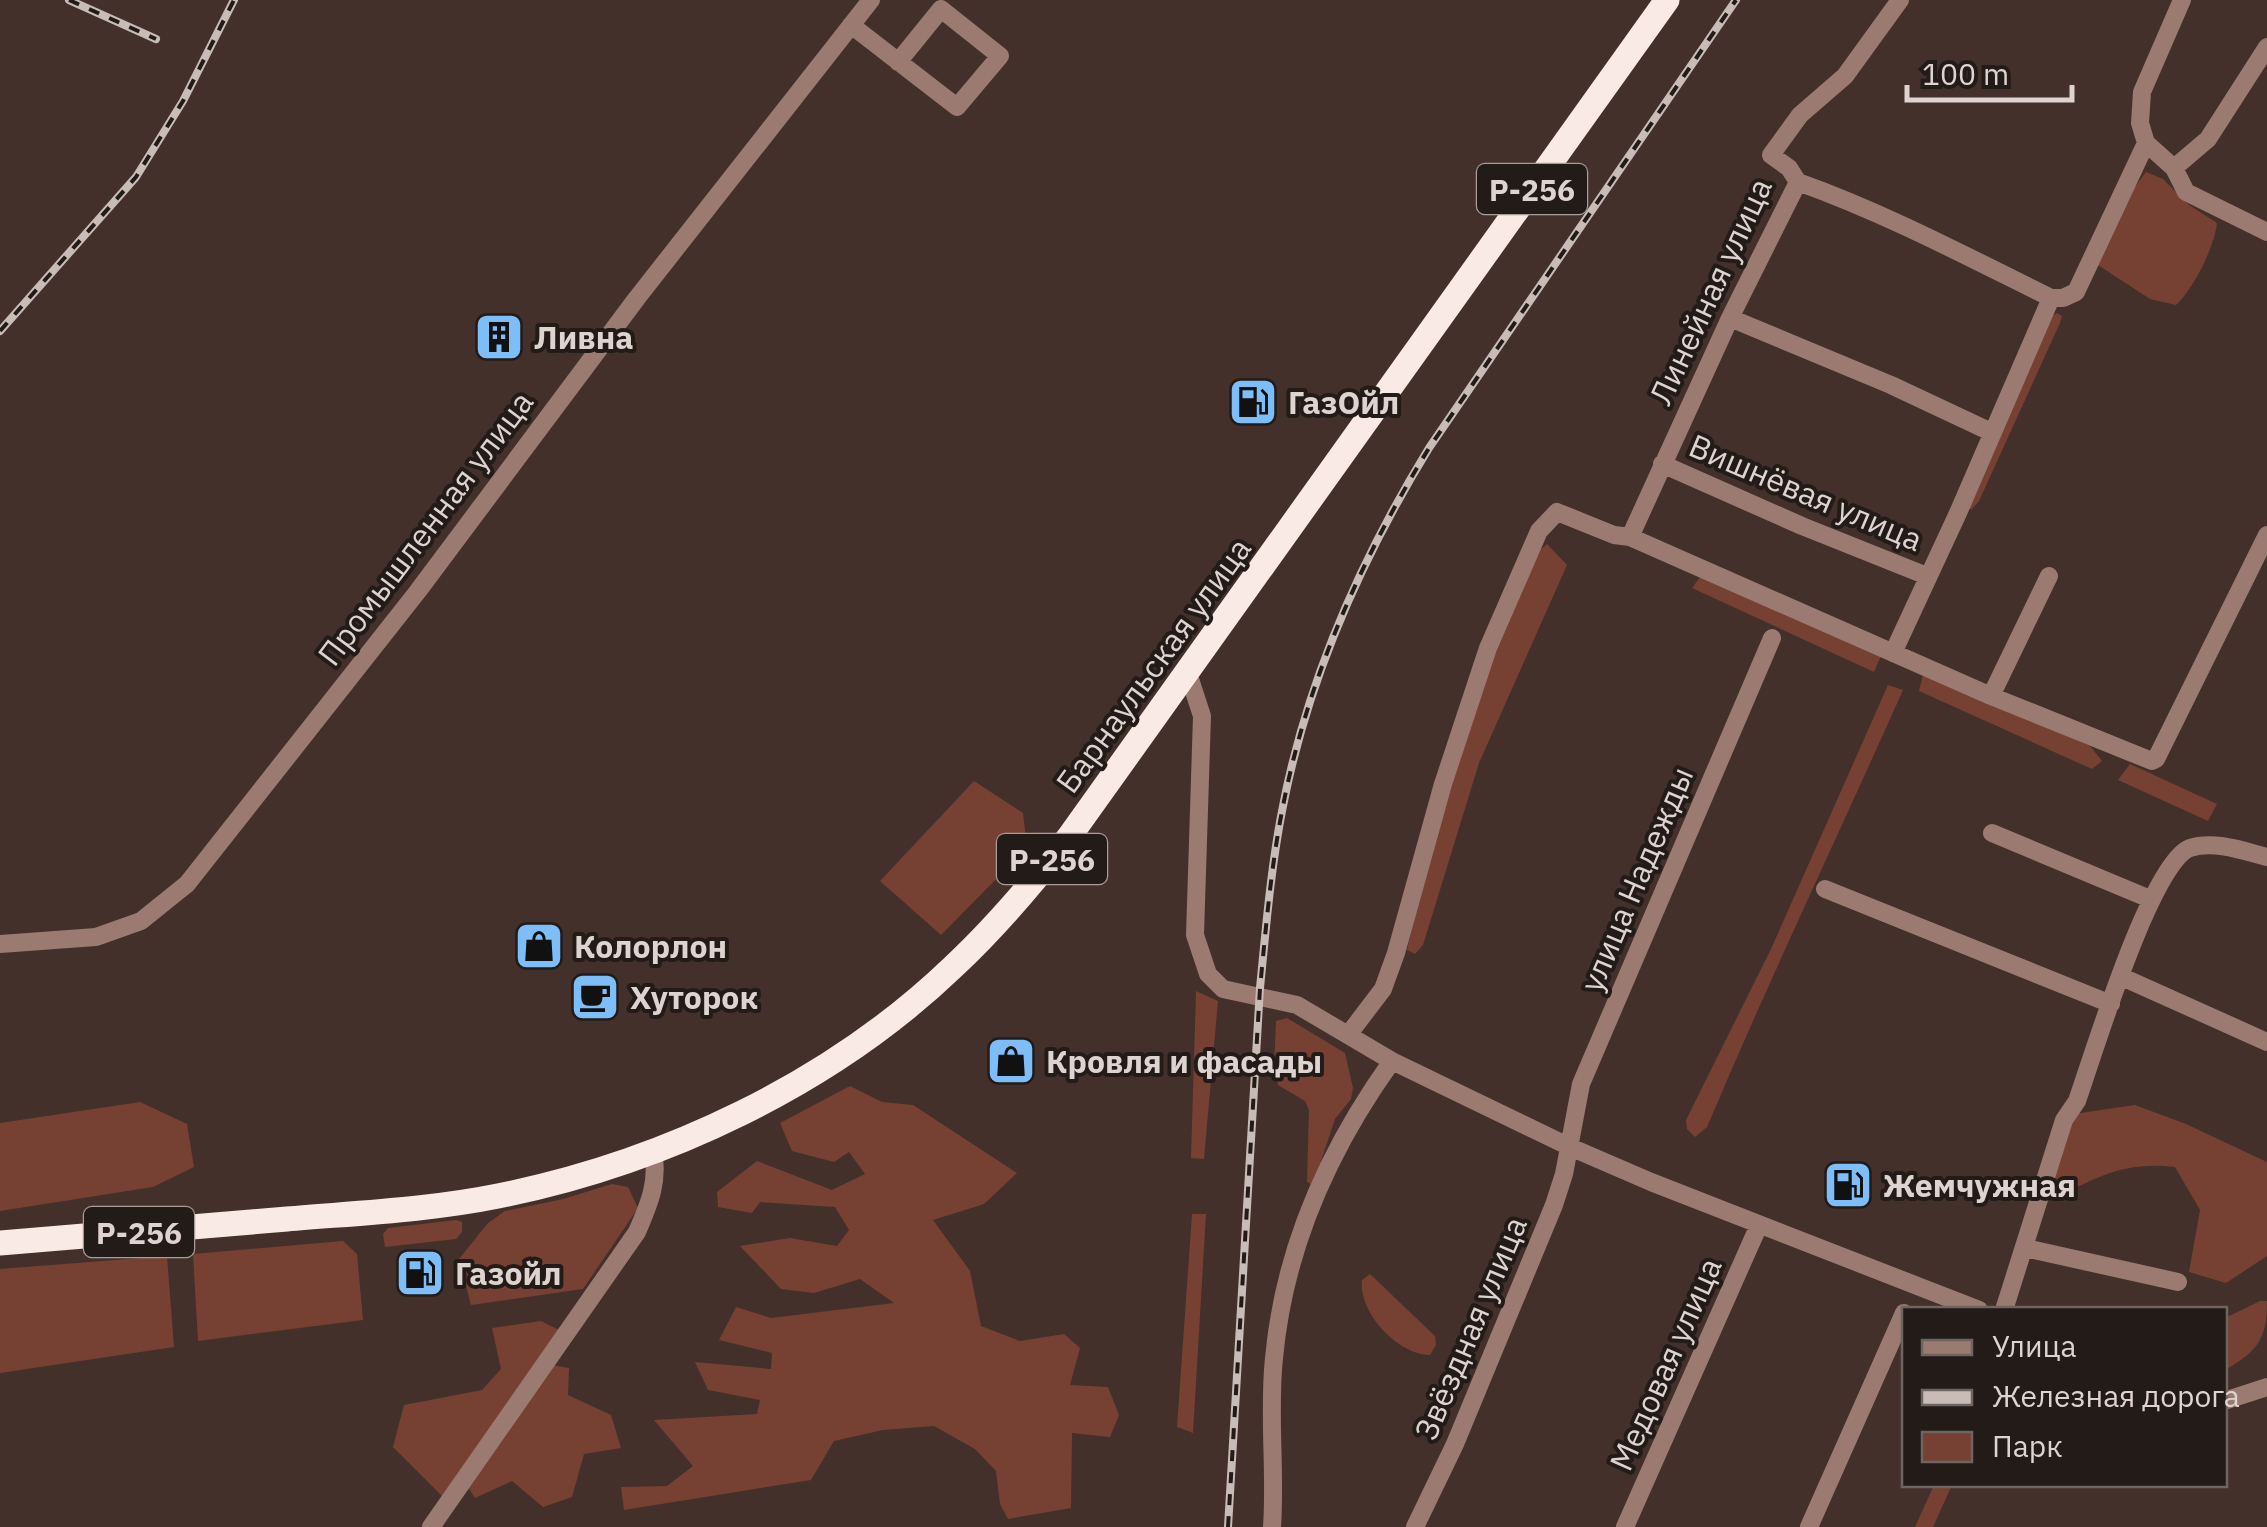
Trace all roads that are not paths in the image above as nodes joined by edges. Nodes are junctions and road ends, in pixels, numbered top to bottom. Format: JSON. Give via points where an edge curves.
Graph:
{"nodes":[{"id":1,"x":871,"y":0,"type":"edge"},
{"id":2,"x":1666,"y":0,"type":"edge"},
{"id":3,"x":1900,"y":0,"type":"edge"},
{"id":4,"x":2182,"y":0,"type":"edge"},
{"id":5,"x":852,"y":25,"type":"junction"},
{"id":6,"x":2267,"y":46,"type":"edge"},
{"id":7,"x":898,"y":62,"type":"junction"},
{"id":8,"x":2146,"y":143,"type":"junction"},
{"id":9,"x":2174,"y":168,"type":"junction"},
{"id":10,"x":1798,"y":182,"type":"junction"},
{"id":11,"x":2267,"y":232,"type":"edge"},
{"id":12,"x":2050,"y":298,"type":"junction"},
{"id":13,"x":1730,"y":318,"type":"junction"},
{"id":14,"x":1991,"y":432,"type":"junction"},
{"id":15,"x":1662,"y":464,"type":"junction"},
{"id":16,"x":2267,"y":536,"type":"edge"},
{"id":17,"x":1630,"y":537,"type":"junction"},
{"id":18,"x":1926,"y":576,"type":"junction"},
{"id":19,"x":2049,"y":576,"type":"dead end"},
{"id":20,"x":1772,"y":638,"type":"dead end"},
{"id":21,"x":1893,"y":653,"type":"junction"},
{"id":22,"x":1188,"y":673,"type":"junction"},
{"id":23,"x":1991,"y":696,"type":"junction"},
{"id":24,"x":1992,"y":833,"type":"dead end"},
{"id":25,"x":2267,"y":857,"type":"edge"},
{"id":26,"x":1826,"y":889,"type":"dead end"},
{"id":27,"x":2150,"y":899,"type":"junction"},
{"id":28,"x":0,"y":944,"type":"edge"},
{"id":29,"x":2122,"y":977,"type":"junction"},
{"id":30,"x":2111,"y":1004,"type":"junction"},
{"id":31,"x":1348,"y":1035,"type":"junction"},
{"id":32,"x":2267,"y":1042,"type":"edge"},
{"id":33,"x":1392,"y":1061,"type":"junction"},
{"id":34,"x":1570,"y":1147,"type":"junction"},
{"id":35,"x":653,"y":1151,"type":"junction"},
{"id":36,"x":1759,"y":1225,"type":"junction"},
{"id":37,"x":0,"y":1243,"type":"edge"},
{"id":38,"x":2025,"y":1248,"type":"junction"},
{"id":39,"x":2178,"y":1282,"type":"dead end"},
{"id":40,"x":1916,"y":1285,"type":"junction"},
{"id":41,"x":1907,"y":1307,"type":"edge"},
{"id":42,"x":1971,"y":1307,"type":"edge"},
{"id":43,"x":2005,"y":1307,"type":"edge"},
{"id":44,"x":1902,"y":1318,"type":"edge"},
{"id":45,"x":2267,"y":1387,"type":"edge"},
{"id":46,"x":2227,"y":1400,"type":"edge"},
{"id":47,"x":431,"y":1527,"type":"edge"},
{"id":48,"x":1272,"y":1527,"type":"edge"},
{"id":49,"x":1415,"y":1527,"type":"edge"},
{"id":50,"x":1625,"y":1527,"type":"edge"},
{"id":51,"x":1809,"y":1527,"type":"edge"}],
"edges":[{"from":1,"to":5,"type":"street","name":"Промышленная улица"},
{"from":2,"to":22,"type":"highway","name":"Барнаульская улица","number":"Р-256"},
{"from":3,"to":10,"type":"street","name":"Линейная улица","via":[[1845,76],[1800,115],[1771,155]]},
{"from":4,"to":8,"type":"street","via":[[2142,92]]},
{"from":5,"to":7,"type":"street"},
{"from":5,"to":28,"type":"street","name":"Промышленная улица","via":[[187,884],[141,921],[96,937]]},
{"from":6,"to":9,"type":"street","via":[[2208,139]]},
{"from":7,"to":7,"type":"street","via":[[957,107],[1000,56],[941,8]]},
{"from":8,"to":9,"type":"street"},
{"from":8,"to":12,"type":"street","via":[[2076,292]]},
{"from":9,"to":11,"type":"street","via":[[2186,192]]},
{"from":10,"to":12,"type":"street"},
{"from":10,"to":13,"type":"street","name":"Линейная улица"},
{"from":12,"to":14,"type":"street"},
{"from":13,"to":14,"type":"street"},
{"from":13,"to":15,"type":"street","name":"Линейная улица"},
{"from":14,"to":18,"type":"street"},
{"from":15,"to":17,"type":"street","name":"Линейная улица"},
{"from":15,"to":18,"type":"street","name":"Вишнёвая улица"},
{"from":16,"to":23,"type":"street","via":[[2156,759],[2144,760]]},
{"from":17,"to":21,"type":"street"},
{"from":17,"to":31,"type":"street","via":[[1557,512],[1539,532],[1488,648],[1383,989]]},
{"from":18,"to":21,"type":"street"},
{"from":19,"to":23,"type":"street"},
{"from":20,"to":34,"type":"street","name":"улица Надежды","via":[[1581,1084]]},
{"from":21,"to":23,"type":"street"},
{"from":22,"to":31,"type":"street","via":[[1202,716],[1195,936],[1208,974],[1223,989],[1297,1005]]},
{"from":22,"to":35,"type":"highway","name":"Барнаульская улица","number":"Р-256","via":[[1027,890],[951,970],[807,1076]]},
{"from":24,"to":27,"type":"street"},
{"from":25,"to":27,"type":"street","via":[[2232,847],[2188,848]]},
{"from":26,"to":30,"type":"street"},
{"from":27,"to":29,"type":"street"},
{"from":29,"to":30,"type":"street"},
{"from":29,"to":32,"type":"street"},
{"from":30,"to":38,"type":"street","via":[[2064,1120]]},
{"from":31,"to":33,"type":"street"},
{"from":33,"to":34,"type":"street"},
{"from":33,"to":48,"type":"street","via":[[1355,1112],[1296,1245],[1274,1361]]},
{"from":34,"to":36,"type":"street"},
{"from":34,"to":49,"type":"street","name":"Звёздная улица","via":[[1511,1312]]},
{"from":35,"to":37,"type":"highway","name":"Барнаульская улица","number":"Р-256","via":[[584,1176],[457,1202]]},
{"from":35,"to":47,"type":"street","via":[[657,1173],[636,1232]]},
{"from":36,"to":40,"type":"street"},
{"from":36,"to":50,"type":"street","name":"Медовая улица"},
{"from":38,"to":39,"type":"street"},
{"from":38,"to":43,"type":"street"},
{"from":40,"to":41,"type":"street"},
{"from":40,"to":42,"type":"street"},
{"from":44,"to":51,"type":"street"},
{"from":45,"to":46,"type":"street"}]}
